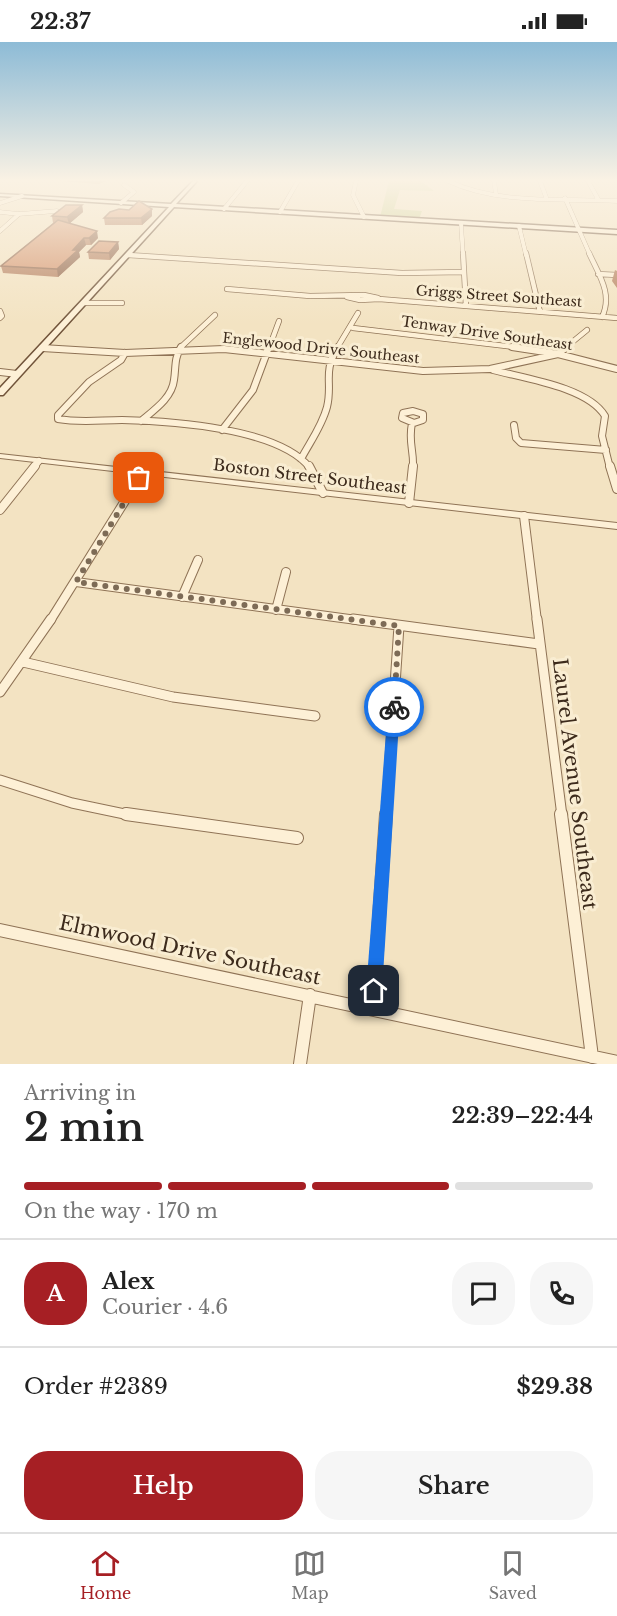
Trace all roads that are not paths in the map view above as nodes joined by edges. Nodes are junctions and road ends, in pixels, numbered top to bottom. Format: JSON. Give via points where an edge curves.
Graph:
{"nodes":[{"id":1,"x":151,"y":229,"type":"edge"},
{"id":2,"x":461,"y":229,"type":"edge"},
{"id":3,"x":520,"y":229,"type":"edge"},
{"id":4,"x":573,"y":229,"type":"edge"},
{"id":5,"x":579,"y":229,"type":"junction"},
{"id":6,"x":617,"y":232,"type":"edge"},
{"id":7,"x":128,"y":255,"type":"junction"},
{"id":8,"x":464,"y":272,"type":"junction"},
{"id":9,"x":598,"y":274,"type":"junction"},
{"id":10,"x":617,"y":275,"type":"edge"},
{"id":11,"x":227,"y":289,"type":"dead end"},
{"id":12,"x":82,"y":303,"type":"junction"},
{"id":13,"x":122,"y":303,"type":"dead end"},
{"id":14,"x":466,"y":306,"type":"junction"},
{"id":15,"x":0,"y":311,"type":"edge"},
{"id":16,"x":540,"y":312,"type":"junction"},
{"id":17,"x":358,"y":313,"type":"dead end"},
{"id":18,"x":215,"y":315,"type":"dead end"},
{"id":19,"x":602,"y":316,"type":"junction"},
{"id":20,"x":0,"y":318,"type":"edge"},
{"id":21,"x":617,"y":318,"type":"edge"},
{"id":22,"x":279,"y":321,"type":"dead end"},
{"id":23,"x":353,"y":328,"type":"junction"},
{"id":24,"x":587,"y":330,"type":"dead end"},
{"id":25,"x":42,"y":348,"type":"junction"},
{"id":26,"x":178,"y":350,"type":"junction"},
{"id":27,"x":125,"y":353,"type":"junction"},
{"id":28,"x":266,"y":353,"type":"junction"},
{"id":29,"x":558,"y":354,"type":"junction"},
{"id":30,"x":329,"y":362,"type":"junction"},
{"id":31,"x":490,"y":369,"type":"junction"},
{"id":32,"x":617,"y":369,"type":"edge"},
{"id":33,"x":0,"y":372,"type":"edge"},
{"id":34,"x":17,"y":374,"type":"junction"},
{"id":35,"x":0,"y":393,"type":"edge"},
{"id":36,"x":141,"y":421,"type":"junction"},
{"id":37,"x":412,"y":423,"type":"dead end"},
{"id":38,"x":514,"y":425,"type":"dead end"},
{"id":39,"x":222,"y":430,"type":"junction"},
{"id":40,"x":606,"y":450,"type":"junction"},
{"id":41,"x":0,"y":456,"type":"edge"},
{"id":42,"x":301,"y":459,"type":"junction"},
{"id":43,"x":39,"y":461,"type":"junction"},
{"id":44,"x":143,"y":472,"type":"junction"},
{"id":45,"x":617,"y":489,"type":"edge"},
{"id":46,"x":323,"y":493,"type":"junction"},
{"id":47,"x":409,"y":503,"type":"junction"},
{"id":48,"x":0,"y":510,"type":"edge"},
{"id":49,"x":524,"y":516,"type":"junction"},
{"id":50,"x":617,"y":526,"type":"edge"},
{"id":51,"x":198,"y":560,"type":"dead end"},
{"id":52,"x":286,"y":572,"type":"dead end"},
{"id":53,"x":76,"y":582,"type":"junction"},
{"id":54,"x":182,"y":597,"type":"junction"},
{"id":55,"x":276,"y":610,"type":"junction"},
{"id":56,"x":399,"y":626,"type":"junction"},
{"id":57,"x":539,"y":644,"type":"junction"},
{"id":58,"x":23,"y":662,"type":"junction"},
{"id":59,"x":0,"y":692,"type":"edge"},
{"id":60,"x":315,"y":716,"type":"dead end"},
{"id":61,"x":0,"y":780,"type":"edge"},
{"id":62,"x":297,"y":838,"type":"dead end"},
{"id":63,"x":0,"y":930,"type":"edge"},
{"id":64,"x":310,"y":995,"type":"junction"},
{"id":65,"x":373,"y":1008,"type":"junction"},
{"id":66,"x":592,"y":1057,"type":"junction"},
{"id":67,"x":617,"y":1062,"type":"edge"},
{"id":68,"x":300,"y":1064,"type":"edge"}],
"edges":[{"from":1,"to":7,"type":"main road"},
{"from":2,"to":8,"type":"street"},
{"from":3,"to":16,"type":"street"},
{"from":4,"to":5,"type":"main road"},
{"from":5,"to":6,"type":"main road"},
{"from":5,"to":9,"type":"street"},
{"from":7,"to":8,"type":"street","via":[[402,273]]},
{"from":7,"to":12,"type":"main road"},
{"from":8,"to":14,"type":"street"},
{"from":9,"to":10,"type":"street"},
{"from":9,"to":19,"type":"street","via":[[608,296]]},
{"from":11,"to":14,"type":"street","name":"Griggs Street Southeast"},
{"from":12,"to":13,"type":"street"},
{"from":12,"to":25,"type":"main road"},
{"from":14,"to":16,"type":"street","name":"Griggs Street Southeast"},
{"from":15,"to":20,"type":"street"},
{"from":16,"to":19,"type":"street","name":"Griggs Street Southeast"},
{"from":17,"to":23,"type":"street"},
{"from":18,"to":26,"type":"street"},
{"from":19,"to":21,"type":"street","name":"Griggs Street Southeast"},
{"from":22,"to":28,"type":"street"},
{"from":23,"to":29,"type":"street","name":"Tenway Drive Southeast"},
{"from":23,"to":30,"type":"street"},
{"from":24,"to":29,"type":"street","name":"Englewood Drive Southeast"},
{"from":25,"to":27,"type":"street","name":"Englewood Drive Southeast"},
{"from":25,"to":34,"type":"main road"},
{"from":26,"to":27,"type":"street","name":"Englewood Drive Southeast"},
{"from":26,"to":28,"type":"street","name":"Englewood Drive Southeast"},
{"from":26,"to":36,"type":"street","via":[[173,386]]},
{"from":27,"to":36,"type":"street","via":[[89,382],[58,419]]},
{"from":28,"to":30,"type":"street","name":"Englewood Drive Southeast"},
{"from":28,"to":39,"type":"street","via":[[253,390]]},
{"from":29,"to":31,"type":"street","name":"Englewood Drive Southeast"},
{"from":29,"to":32,"type":"street","name":"Tenway Drive Southeast"},
{"from":30,"to":31,"type":"street","name":"Englewood Drive Southeast","via":[[423,370]]},
{"from":30,"to":42,"type":"street","via":[[328,400]]},
{"from":31,"to":40,"type":"street","via":[[543,383],[588,401],[606,419],[602,436]]},
{"from":33,"to":34,"type":"street"},
{"from":34,"to":35,"type":"main road"},
{"from":36,"to":39,"type":"street"},
{"from":37,"to":47,"type":"street","via":[[409,439],[414,454]]},
{"from":38,"to":40,"type":"street","via":[[521,443]]},
{"from":39,"to":42,"type":"street","via":[[259,439]]},
{"from":40,"to":45,"type":"street"},
{"from":41,"to":43,"type":"street","name":"Boston Street Southeast"},
{"from":42,"to":46,"type":"street"},
{"from":43,"to":44,"type":"street","name":"Boston Street Southeast"},
{"from":43,"to":48,"type":"street"},
{"from":44,"to":46,"type":"street","name":"Boston Street Southeast"},
{"from":44,"to":53,"type":"street"},
{"from":46,"to":47,"type":"street","name":"Boston Street Southeast"},
{"from":47,"to":49,"type":"street","name":"Boston Street Southeast"},
{"from":49,"to":50,"type":"street","name":"Boston Street Southeast"},
{"from":49,"to":57,"type":"street","name":"Laurel Avenue Southeast"},
{"from":51,"to":54,"type":"street"},
{"from":52,"to":55,"type":"street"},
{"from":53,"to":54,"type":"street"},
{"from":53,"to":58,"type":"street"},
{"from":54,"to":55,"type":"street"},
{"from":55,"to":56,"type":"street"},
{"from":56,"to":57,"type":"street"},
{"from":56,"to":65,"type":"street"},
{"from":57,"to":66,"type":"street","name":"Laurel Avenue Southeast"},
{"from":58,"to":59,"type":"street"},
{"from":58,"to":60,"type":"street","via":[[173,697]]},
{"from":61,"to":62,"type":"street","via":[[121,814]]},
{"from":63,"to":64,"type":"street","name":"Elmwood Drive Southeast"},
{"from":64,"to":65,"type":"street","name":"Elmwood Drive Southeast"},
{"from":64,"to":68,"type":"street"},
{"from":65,"to":66,"type":"street","name":"Elmwood Drive Southeast"},
{"from":66,"to":67,"type":"street","name":"Elmwood Drive Southeast"}]}
